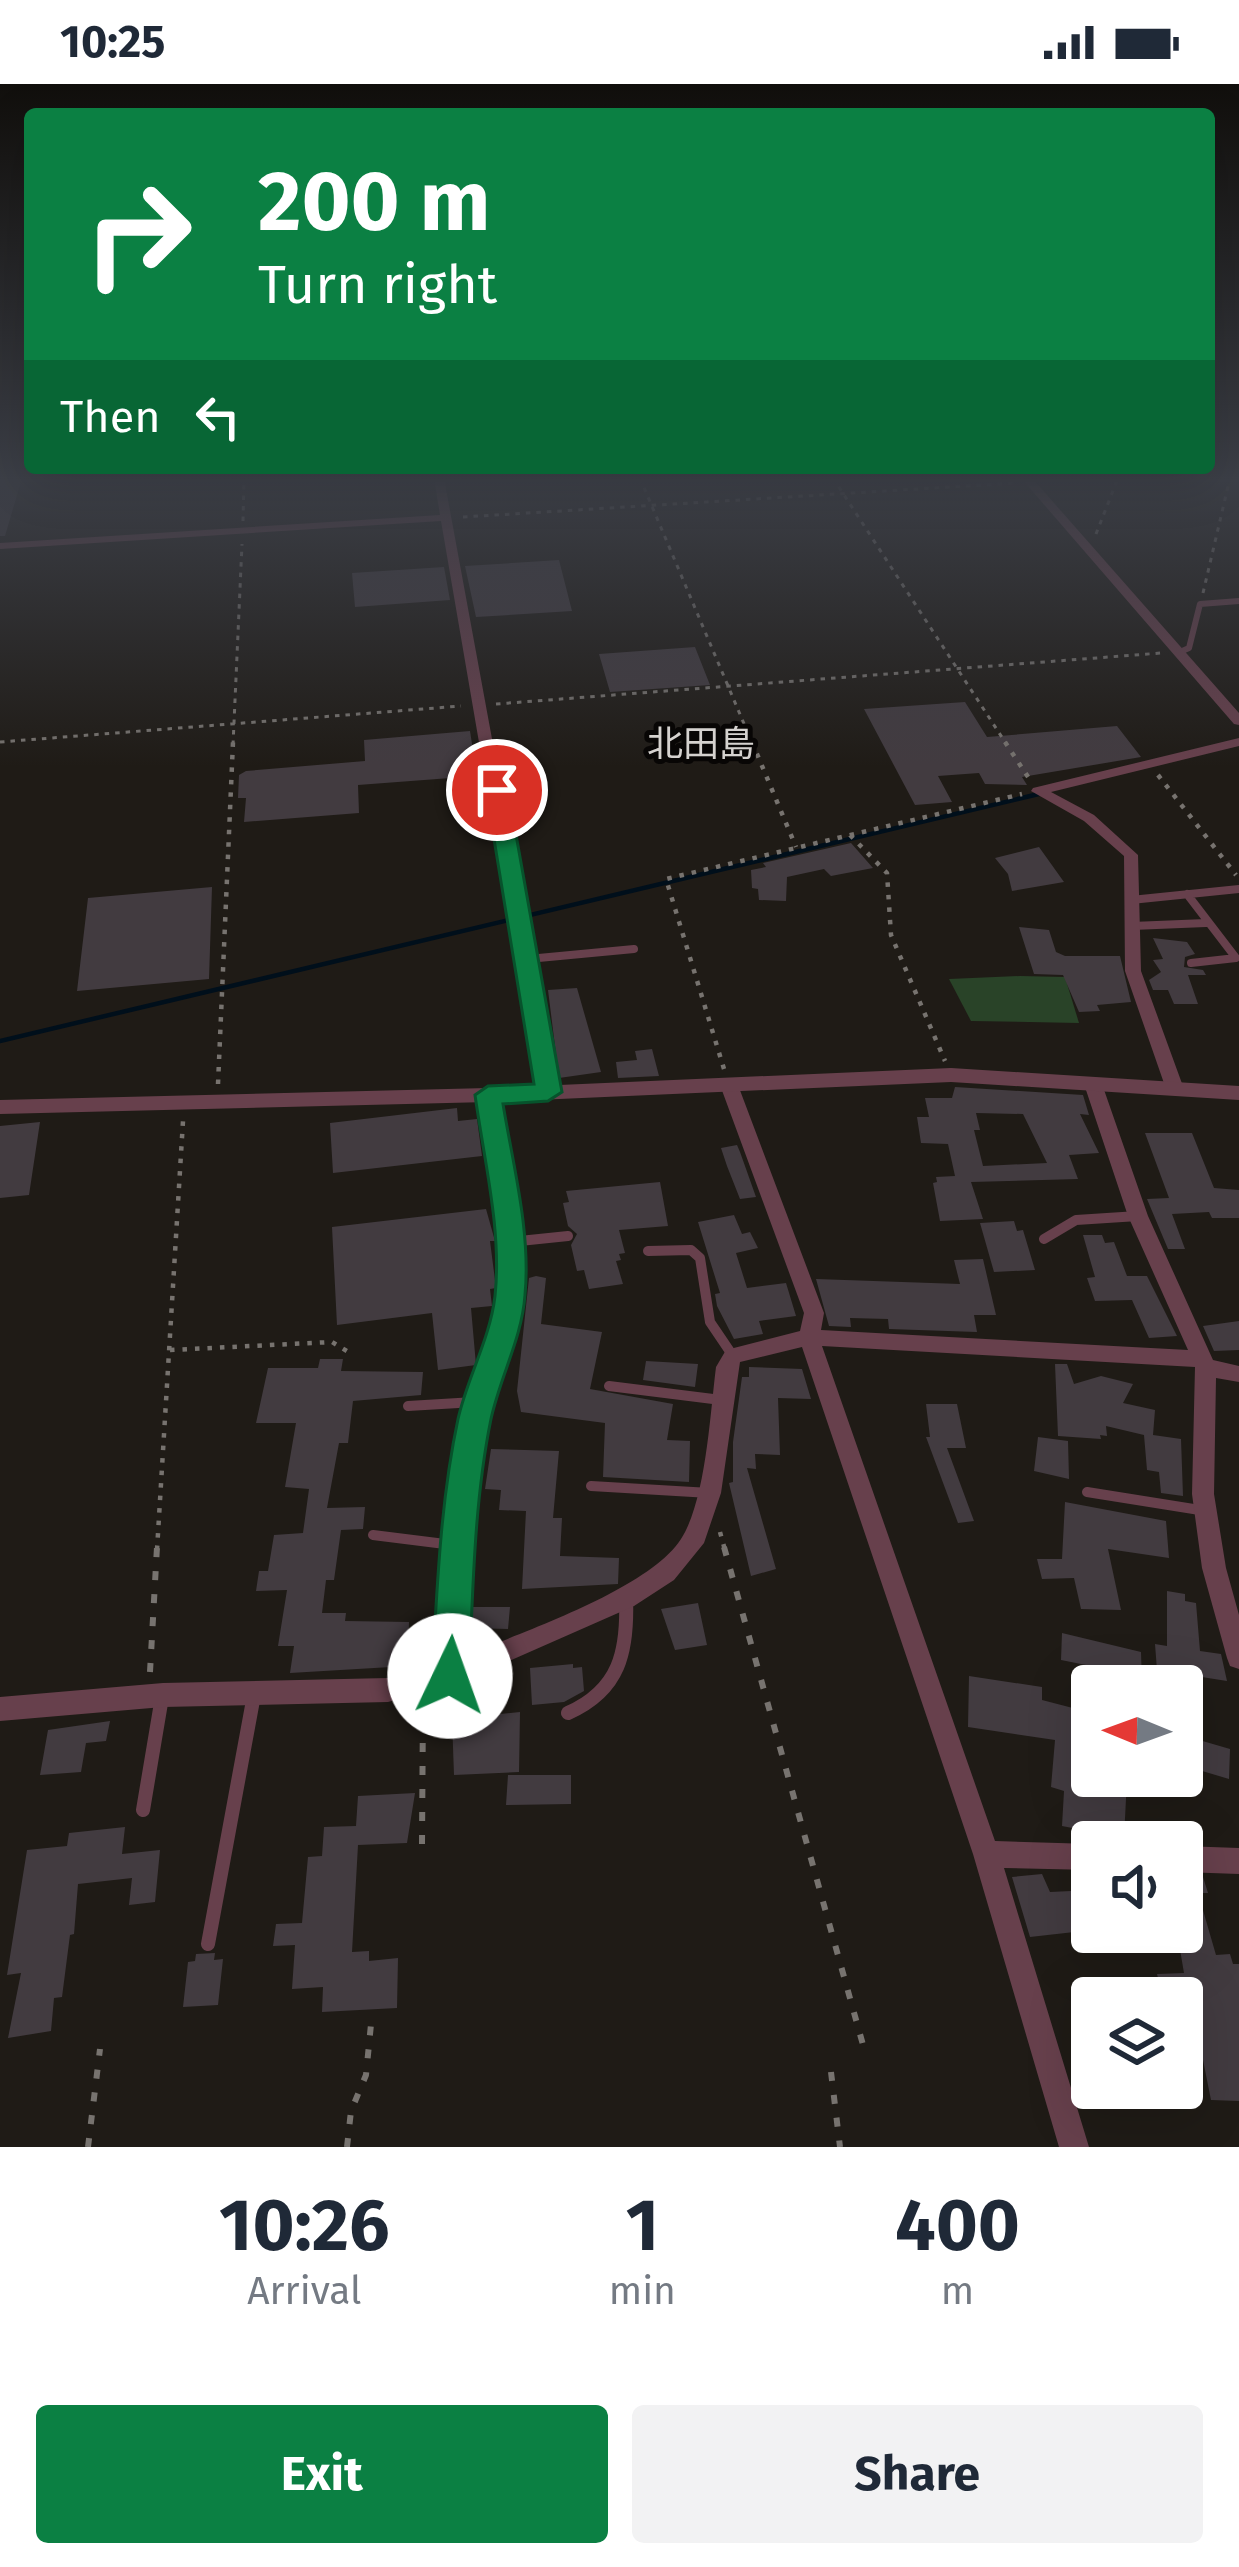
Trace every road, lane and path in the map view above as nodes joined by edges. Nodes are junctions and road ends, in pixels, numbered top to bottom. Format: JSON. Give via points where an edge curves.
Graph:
{"nodes":[{"id":1,"x":240,"y":574,"type":"edge"},
{"id":2,"x":456,"y":574,"type":"edge"},
{"id":3,"x":681,"y":574,"type":"edge"},
{"id":4,"x":895,"y":574,"type":"edge"},
{"id":5,"x":1112,"y":574,"type":"edge"},
{"id":6,"x":1207,"y":574,"type":"edge"},
{"id":7,"x":1239,"y":601,"type":"edge"},
{"id":8,"x":1200,"y":604,"type":"junction"},
{"id":9,"x":1180,"y":652,"type":"junction"},
{"id":10,"x":956,"y":668,"type":"junction"},
{"id":11,"x":727,"y":686,"type":"junction"},
{"id":12,"x":482,"y":705,"type":"junction"},
{"id":13,"x":1239,"y":721,"type":"edge"},
{"id":14,"x":232,"y":724,"type":"junction"},
{"id":15,"x":0,"y":742,"type":"edge"},
{"id":16,"x":1239,"y":742,"type":"edge"},
{"id":17,"x":1157,"y":774,"type":"dead end"},
{"id":18,"x":1037,"y":790,"type":"junction"},
{"id":19,"x":850,"y":835,"type":"junction"},
{"id":20,"x":796,"y":847,"type":"junction"},
{"id":21,"x":1239,"y":884,"type":"edge"},
{"id":22,"x":1187,"y":894,"type":"junction"},
{"id":23,"x":1131,"y":900,"type":"junction"},
{"id":24,"x":1206,"y":923,"type":"junction"},
{"id":25,"x":1132,"y":926,"type":"junction"},
{"id":26,"x":634,"y":949,"type":"dead end"},
{"id":27,"x":527,"y":959,"type":"junction"},
{"id":28,"x":1191,"y":963,"type":"dead end"},
{"id":29,"x":951,"y":1075,"type":"junction"},
{"id":30,"x":1093,"y":1084,"type":"junction"},
{"id":31,"x":729,"y":1085,"type":"junction"},
{"id":32,"x":1175,"y":1089,"type":"junction"},
{"id":33,"x":548,"y":1092,"type":"junction"},
{"id":34,"x":1239,"y":1093,"type":"edge"},
{"id":35,"x":488,"y":1095,"type":"junction"},
{"id":36,"x":217,"y":1102,"type":"junction"},
{"id":37,"x":184,"y":1103,"type":"junction"},
{"id":38,"x":0,"y":1107,"type":"edge"},
{"id":39,"x":1138,"y":1216,"type":"junction"},
{"id":40,"x":568,"y":1236,"type":"dead end"},
{"id":41,"x":1044,"y":1239,"type":"dead end"},
{"id":42,"x":509,"y":1242,"type":"junction"},
{"id":43,"x":648,"y":1251,"type":"dead end"},
{"id":44,"x":809,"y":1337,"type":"junction"},
{"id":45,"x":170,"y":1350,"type":"junction"},
{"id":46,"x":350,"y":1353,"type":"dead end"},
{"id":47,"x":733,"y":1356,"type":"junction"},
{"id":48,"x":1205,"y":1363,"type":"junction"},
{"id":49,"x":1239,"y":1374,"type":"edge"},
{"id":50,"x":610,"y":1386,"type":"dead end"},
{"id":51,"x":722,"y":1400,"type":"junction"},
{"id":52,"x":480,"y":1402,"type":"junction"},
{"id":53,"x":408,"y":1406,"type":"dead end"},
{"id":54,"x":591,"y":1486,"type":"dead end"},
{"id":55,"x":1087,"y":1492,"type":"dead end"},
{"id":56,"x":707,"y":1502,"type":"junction"},
{"id":57,"x":1206,"y":1511,"type":"junction"},
{"id":58,"x":373,"y":1534,"type":"dead end"},
{"id":59,"x":458,"y":1546,"type":"junction"},
{"id":60,"x":626,"y":1598,"type":"junction"},
{"id":61,"x":1239,"y":1658,"type":"edge"},
{"id":62,"x":450,"y":1676,"type":"junction"},
{"id":63,"x":424,"y":1682,"type":"junction"},
{"id":64,"x":255,"y":1691,"type":"junction"},
{"id":65,"x":155,"y":1695,"type":"junction"},
{"id":66,"x":0,"y":1709,"type":"edge"},
{"id":67,"x":568,"y":1713,"type":"dead end"},
{"id":68,"x":142,"y":1810,"type":"dead end"},
{"id":69,"x":422,"y":1844,"type":"dead end"},
{"id":70,"x":986,"y":1854,"type":"junction"},
{"id":71,"x":1071,"y":1856,"type":"edge"},
{"id":72,"x":1203,"y":1860,"type":"edge"},
{"id":73,"x":1239,"y":1861,"type":"edge"},
{"id":74,"x":208,"y":1944,"type":"dead end"},
{"id":75,"x":372,"y":2014,"type":"dead end"},
{"id":76,"x":100,"y":2049,"type":"dead end"},
{"id":77,"x":865,"y":2052,"type":"dead end"},
{"id":78,"x":831,"y":2072,"type":"dead end"},
{"id":79,"x":88,"y":2147,"type":"edge"},
{"id":80,"x":347,"y":2147,"type":"edge"},
{"id":81,"x":840,"y":2147,"type":"edge"},
{"id":82,"x":1074,"y":2147,"type":"edge"}],
"edges":[{"from":1,"to":14,"type":"path"},
{"from":2,"to":12,"type":"street"},
{"from":3,"to":11,"type":"path"},
{"from":4,"to":10,"type":"path"},
{"from":5,"to":9,"type":"street"},
{"from":6,"to":8,"type":"path"},
{"from":7,"to":8,"type":"lane"},
{"from":8,"to":9,"type":"lane","via":[[1189,648]]},
{"from":9,"to":10,"type":"path"},
{"from":9,"to":13,"type":"street"},
{"from":10,"to":11,"type":"path"},
{"from":10,"to":18,"type":"path"},
{"from":11,"to":12,"type":"path"},
{"from":11,"to":20,"type":"path"},
{"from":12,"to":14,"type":"path"},
{"from":12,"to":27,"type":"street"},
{"from":14,"to":15,"type":"path"},
{"from":14,"to":36,"type":"path"},
{"from":16,"to":18,"type":"street"},
{"from":17,"to":21,"type":"path"},
{"from":18,"to":19,"type":"path"},
{"from":18,"to":23,"type":"street","via":[[1089,818],[1131,855]]},
{"from":19,"to":20,"type":"path"},
{"from":19,"to":29,"type":"path","via":[[887,873],[891,935]]},
{"from":20,"to":31,"type":"path","via":[[666,879]]},
{"from":21,"to":22,"type":"lane"},
{"from":22,"to":23,"type":"lane"},
{"from":22,"to":24,"type":"lane"},
{"from":23,"to":25,"type":"street"},
{"from":24,"to":25,"type":"lane"},
{"from":24,"to":28,"type":"lane","via":[[1236,958]]},
{"from":25,"to":32,"type":"street","via":[[1133,971]]},
{"from":26,"to":27,"type":"lane"},
{"from":27,"to":33,"type":"street"},
{"from":29,"to":30,"type":"street"},
{"from":29,"to":31,"type":"street"},
{"from":30,"to":32,"type":"street"},
{"from":30,"to":39,"type":"street"},
{"from":31,"to":33,"type":"street"},
{"from":31,"to":44,"type":"street","via":[[814,1313]]},
{"from":32,"to":34,"type":"street"},
{"from":33,"to":35,"type":"street"},
{"from":35,"to":36,"type":"street"},
{"from":35,"to":42,"type":"street"},
{"from":36,"to":37,"type":"street"},
{"from":37,"to":38,"type":"street"},
{"from":37,"to":45,"type":"path"},
{"from":39,"to":41,"type":"lane","via":[[1076,1220]]},
{"from":39,"to":48,"type":"street"},
{"from":40,"to":42,"type":"lane"},
{"from":42,"to":52,"type":"street","via":[[506,1321]]},
{"from":43,"to":47,"type":"lane","via":[[691,1250],[700,1258],[710,1322]]},
{"from":44,"to":47,"type":"street"},
{"from":44,"to":48,"type":"street"},
{"from":44,"to":70,"type":"street"},
{"from":45,"to":46,"type":"path","via":[[332,1342]]},
{"from":45,"to":65,"type":"path"},
{"from":47,"to":51,"type":"street"},
{"from":48,"to":49,"type":"street"},
{"from":48,"to":57,"type":"street"},
{"from":50,"to":51,"type":"lane"},
{"from":51,"to":56,"type":"street"},
{"from":52,"to":53,"type":"lane"},
{"from":52,"to":59,"type":"street"},
{"from":54,"to":56,"type":"lane"},
{"from":55,"to":57,"type":"lane"},
{"from":56,"to":60,"type":"street","via":[[692,1543],[667,1573]]},
{"from":56,"to":77,"type":"path","via":[[723,1535]]},
{"from":57,"to":61,"type":"street"},
{"from":58,"to":59,"type":"lane"},
{"from":59,"to":62,"type":"street"},
{"from":60,"to":62,"type":"street"},
{"from":60,"to":67,"type":"lane","via":[[624,1651],[613,1683],[596,1703]]},
{"from":62,"to":63,"type":"street"},
{"from":63,"to":64,"type":"street","via":[[388,1690]]},
{"from":63,"to":69,"type":"path"},
{"from":64,"to":65,"type":"street"},
{"from":64,"to":74,"type":"lane"},
{"from":65,"to":66,"type":"street"},
{"from":65,"to":68,"type":"lane"},
{"from":70,"to":71,"type":"street"},
{"from":70,"to":82,"type":"street"},
{"from":72,"to":73,"type":"street"},
{"from":75,"to":80,"type":"path"},
{"from":76,"to":79,"type":"path"},
{"from":78,"to":81,"type":"path"}]}
